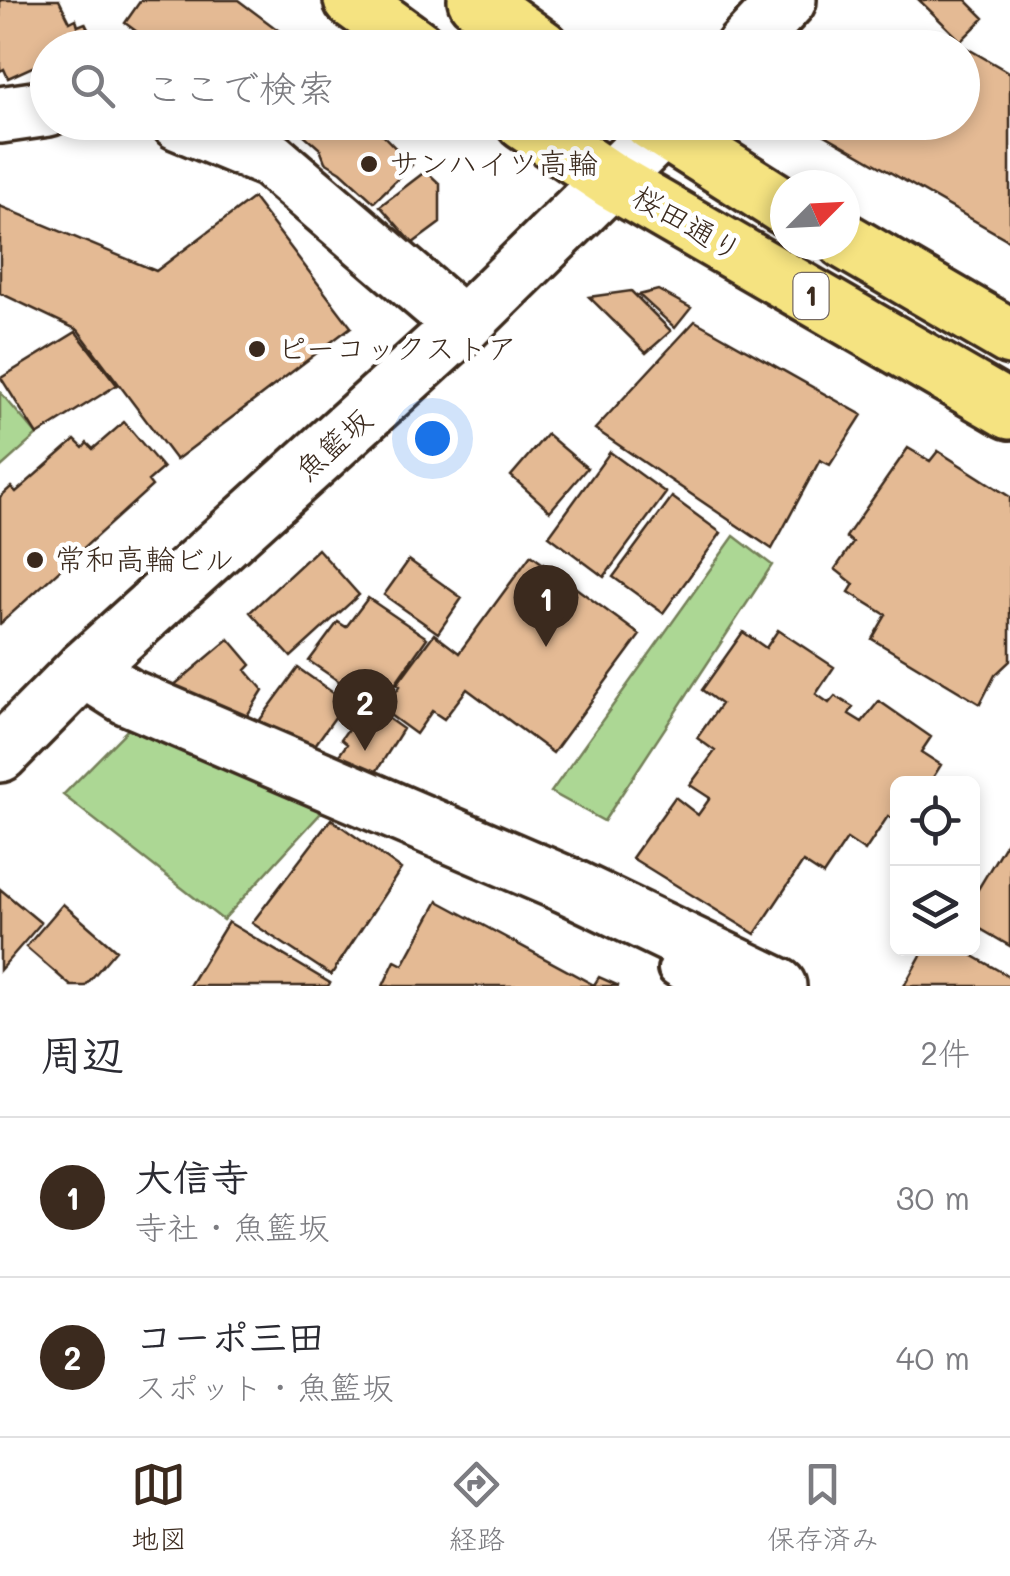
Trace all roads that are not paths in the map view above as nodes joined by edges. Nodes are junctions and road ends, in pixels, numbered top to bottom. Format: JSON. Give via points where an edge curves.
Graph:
{"nodes":[{"id":1,"x":352,"y":0,"type":"edge"},
{"id":2,"x":476,"y":0,"type":"edge"},
{"id":3,"x":788,"y":0,"type":"edge"},
{"id":4,"x":393,"y":30,"type":"edge"},
{"id":5,"x":517,"y":30,"type":"edge"},
{"id":6,"x":760,"y":30,"type":"edge"},
{"id":7,"x":30,"y":111,"type":"edge"},
{"id":8,"x":0,"y":115,"type":"edge"},
{"id":9,"x":223,"y":140,"type":"edge"},
{"id":10,"x":551,"y":140,"type":"edge"},
{"id":11,"x":649,"y":140,"type":"edge"},
{"id":12,"x":685,"y":140,"type":"edge"},
{"id":13,"x":612,"y":181,"type":"junction"},
{"id":14,"x":770,"y":196,"type":"edge"},
{"id":15,"x":860,"y":251,"type":"edge"},
{"id":16,"x":463,"y":324,"type":"junction"},
{"id":17,"x":1010,"y":337,"type":"edge"},
{"id":18,"x":1010,"y":411,"type":"edge"},
{"id":19,"x":84,"y":670,"type":"junction"},
{"id":20,"x":0,"y":754,"type":"edge"},
{"id":21,"x":695,"y":964,"type":"edge"},
{"id":22,"x":778,"y":986,"type":"edge"}],
"edges":[{"from":1,"to":4,"type":"highway"},
{"from":2,"to":5,"type":"highway"},
{"from":3,"to":6,"type":"street"},
{"from":7,"to":8,"type":"street"},
{"from":9,"to":16,"type":"street","via":[[271,160]]},
{"from":10,"to":13,"type":"highway","name":"桜田通り","number":"1"},
{"from":11,"to":13,"type":"street","name":"魚籃坂"},
{"from":12,"to":14,"type":"highway"},
{"from":13,"to":16,"type":"street","name":"魚籃坂"},
{"from":13,"to":18,"type":"highway","name":"桜田通り","number":"1"},
{"from":15,"to":17,"type":"highway","number":"1"},
{"from":16,"to":19,"type":"street","name":"魚籃坂"},
{"from":19,"to":20,"type":"street","name":"魚籃坂"},
{"from":19,"to":21,"type":"street","via":[[128,697],[567,884]]},
{"from":21,"to":22,"type":"street"}]}
